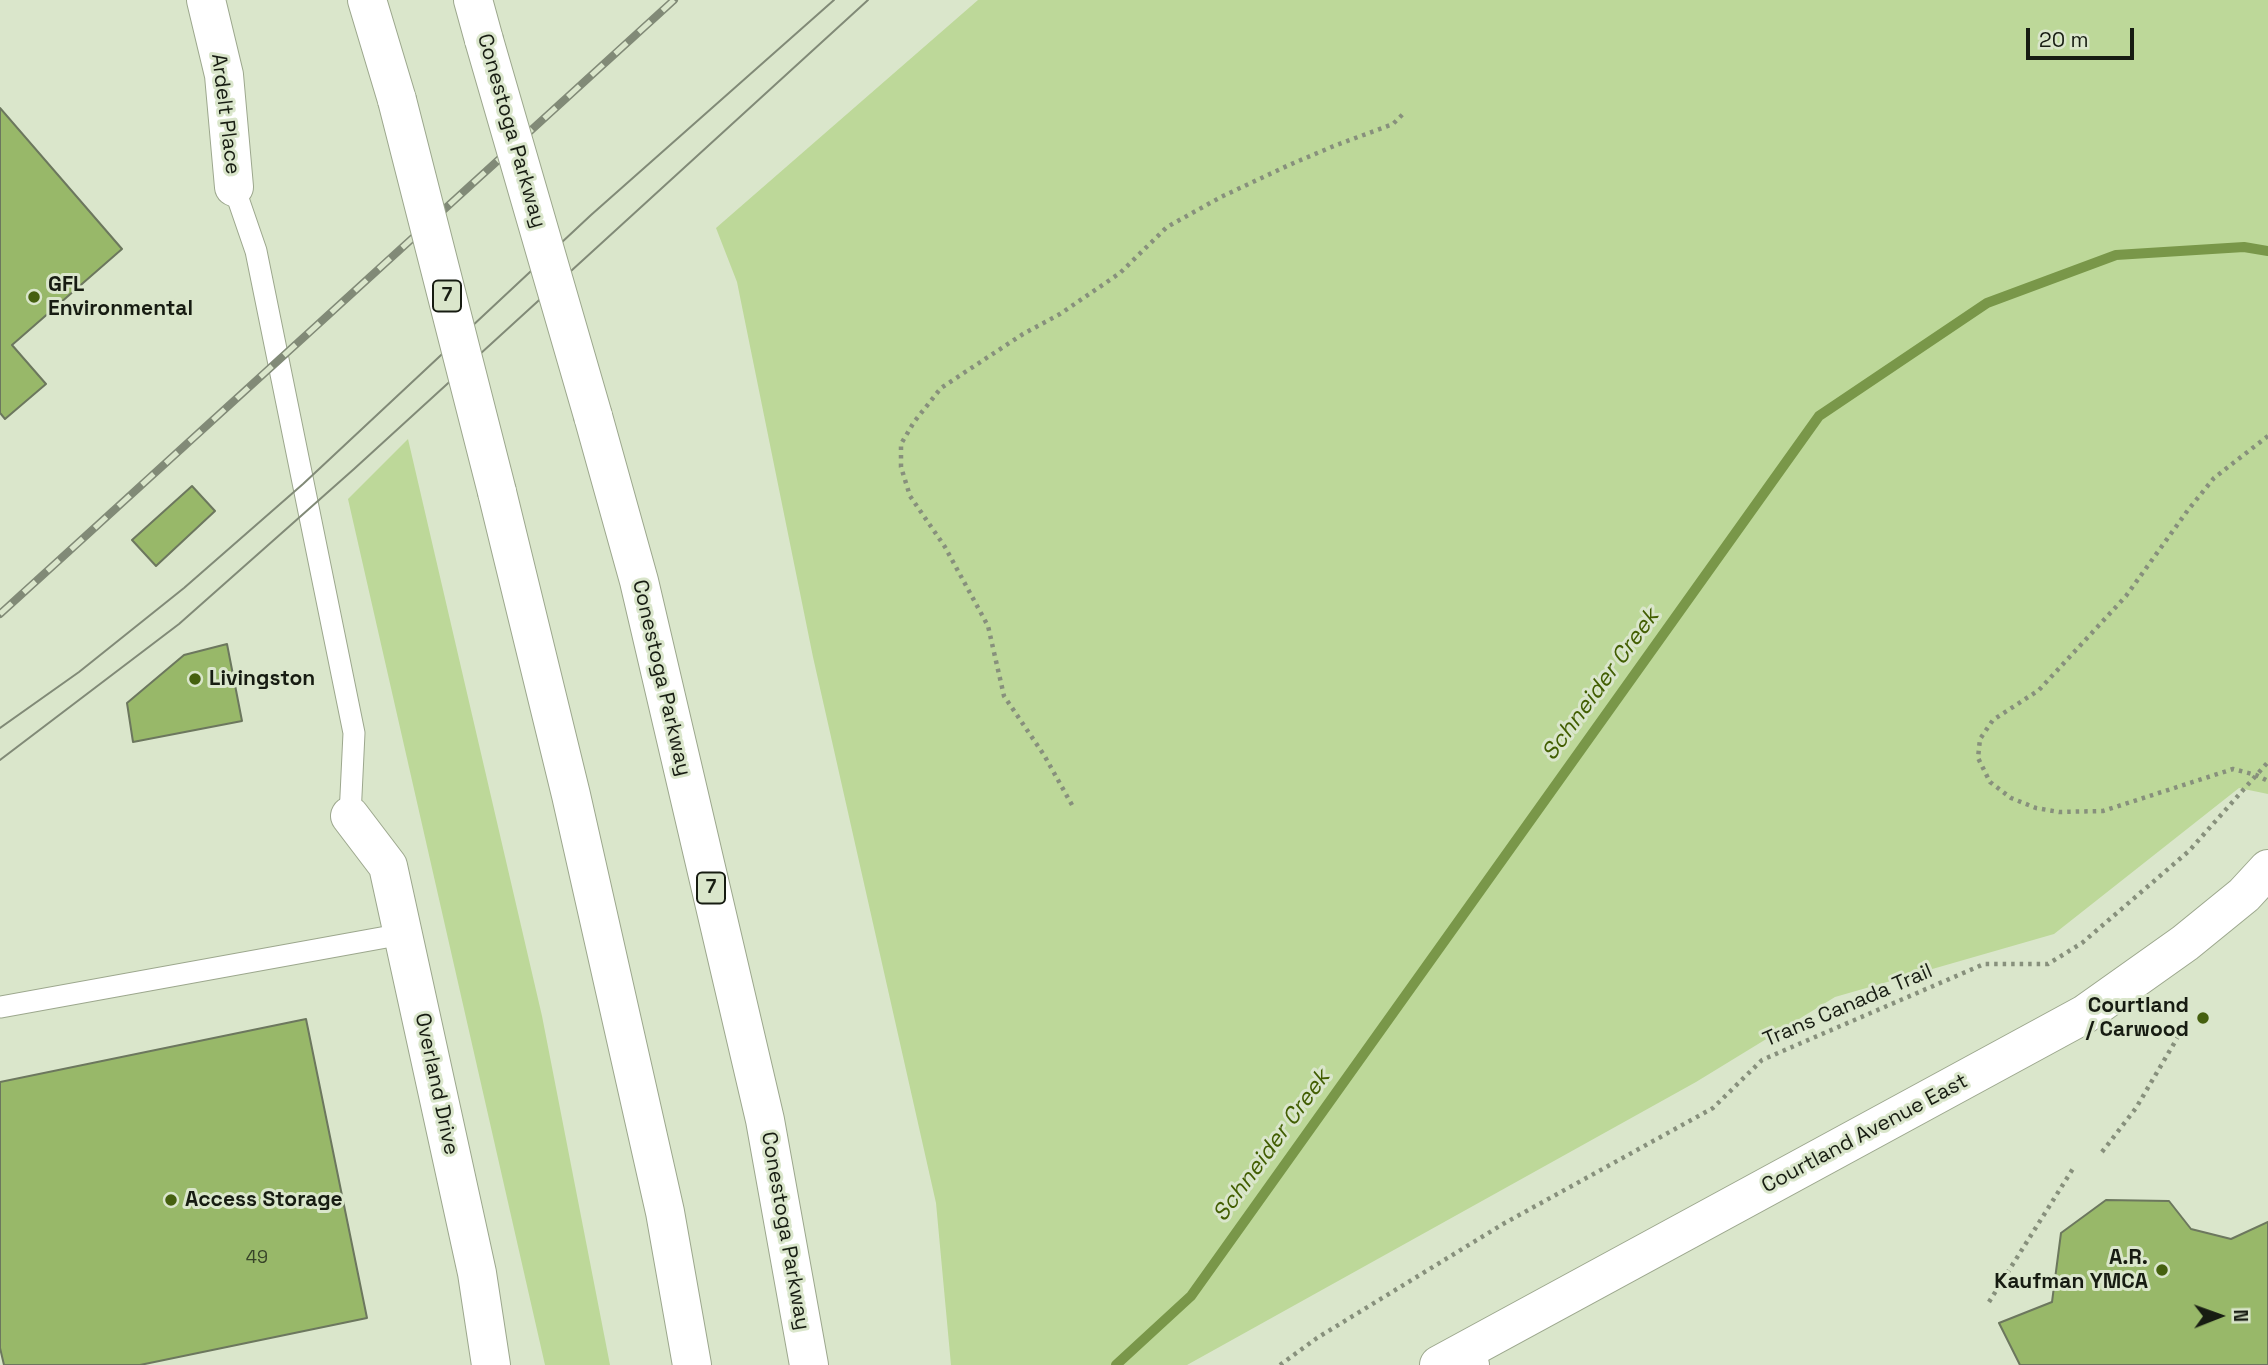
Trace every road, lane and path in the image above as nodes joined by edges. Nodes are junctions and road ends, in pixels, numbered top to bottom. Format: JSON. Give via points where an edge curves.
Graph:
{"nodes":[{"id":1,"x":206,"y":0,"type":"edge"},
{"id":2,"x":367,"y":0,"type":"edge"},
{"id":3,"x":474,"y":0,"type":"edge"},
{"id":4,"x":1405,"y":112,"type":"dead end"},
{"id":5,"x":234,"y":187,"type":"joint"},
{"id":6,"x":2268,"y":436,"type":"edge"},
{"id":7,"x":2268,"y":762,"type":"edge"},
{"id":8,"x":2256,"y":775,"type":"junction"},
{"id":9,"x":2268,"y":781,"type":"edge"},
{"id":10,"x":1072,"y":805,"type":"dead end"},
{"id":11,"x":350,"y":816,"type":"joint"},
{"id":12,"x":2268,"y":869,"type":"edge"},
{"id":13,"x":403,"y":934,"type":"junction"},
{"id":14,"x":1,"y":1007,"type":"edge"},
{"id":15,"x":2189,"y":1018,"type":"dead end"},
{"id":16,"x":2102,"y":1152,"type":"dead end"},
{"id":17,"x":2074,"y":1167,"type":"dead end"},
{"id":18,"x":1989,"y":1302,"type":"dead end"},
{"id":19,"x":1457,"y":1361,"type":"edge"},
{"id":20,"x":491,"y":1365,"type":"edge"},
{"id":21,"x":692,"y":1365,"type":"edge"},
{"id":22,"x":809,"y":1365,"type":"edge"},
{"id":23,"x":1280,"y":1365,"type":"edge"}],
"edges":[{"from":1,"to":5,"type":"main road","name":"Ardelt Place","via":[[224,75]]},
{"from":2,"to":21,"type":"main road","number":"7","bridge":true,"via":[[397,100],[571,794],[665,1212]]},
{"from":3,"to":22,"type":"main road","name":"Conestoga Parkway","number":"7","bridge":true,"via":[[639,581],[765,1120]]},
{"from":4,"to":10,"type":"path","via":[[1394,124],[1289,165],[1167,227],[1120,273],[941,388],[901,444],[909,496],[945,547],[988,626],[1004,696]]},
{"from":5,"to":11,"type":"lane","via":[[256,251],[354,733]]},
{"from":6,"to":8,"type":"path","via":[[2214,478],[2126,596],[2039,690],[1993,720],[1980,739],[1978,758],[1990,782],[2011,798],[2059,812],[2103,811],[2232,769]]},
{"from":7,"to":8,"type":"path","name":"Trans Canada Trail"},
{"from":8,"to":9,"type":"path"},
{"from":8,"to":23,"type":"path","name":"Trans Canada Trail","via":[[2189,851],[2082,943],[2048,964],[1984,964],[1762,1060],[1713,1108],[1503,1224]]},
{"from":11,"to":13,"type":"main road","name":"Overland Drive","via":[[388,866]]},
{"from":12,"to":19,"type":"main road","name":"Courtland Avenue East","via":[[2185,943],[2085,1014],[1507,1327]]},
{"from":13,"to":14,"type":"lane"},
{"from":13,"to":20,"type":"main road","name":"Overland Drive","via":[[477,1273]]},
{"from":15,"to":16,"type":"path","via":[[2136,1108]]},
{"from":17,"to":18,"type":"path"}]}
